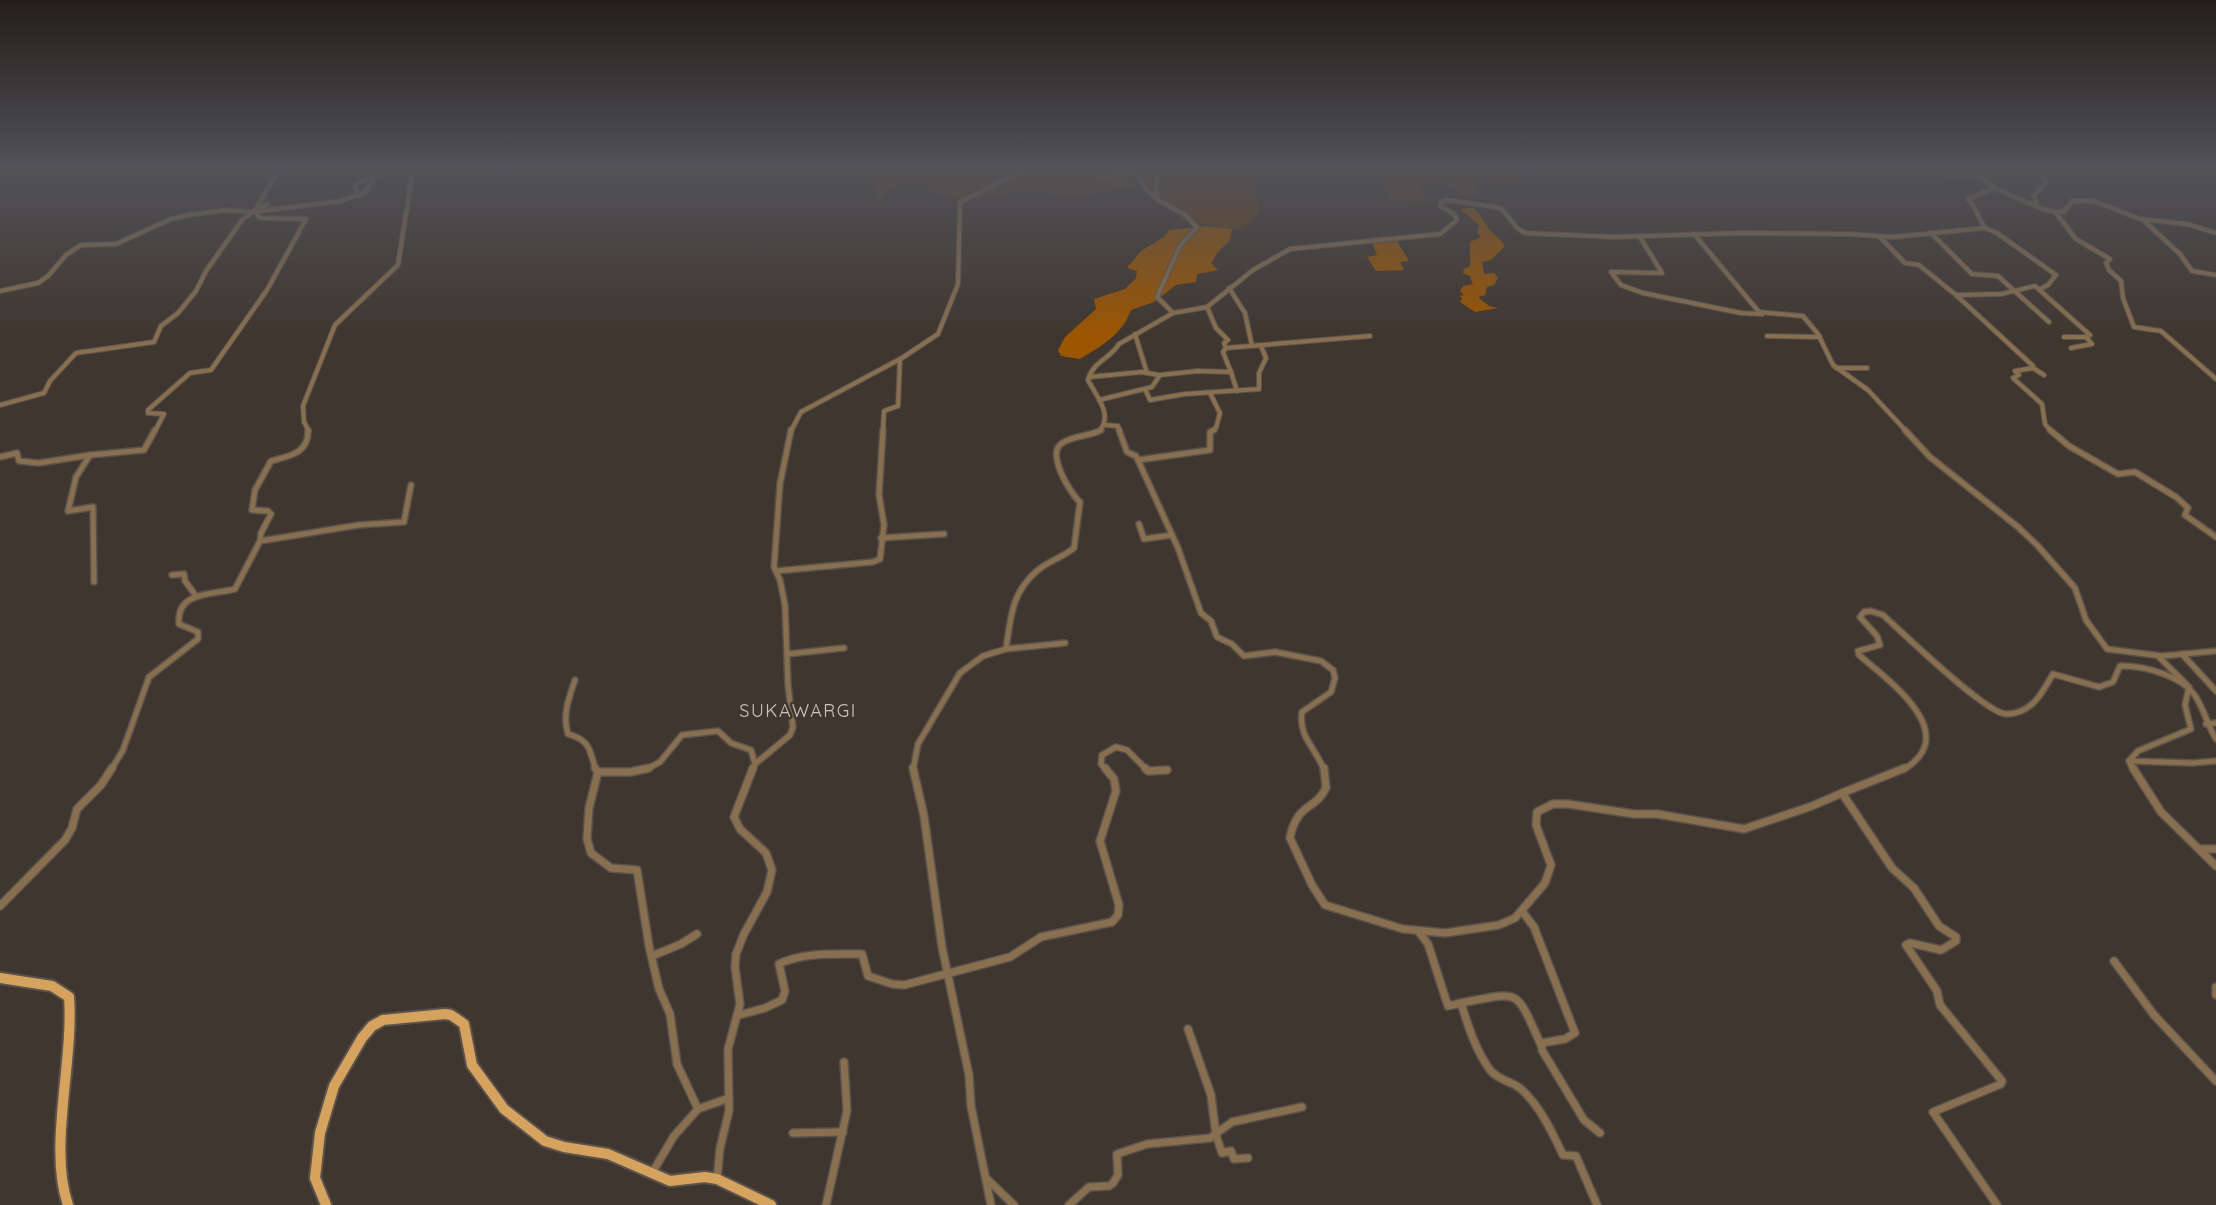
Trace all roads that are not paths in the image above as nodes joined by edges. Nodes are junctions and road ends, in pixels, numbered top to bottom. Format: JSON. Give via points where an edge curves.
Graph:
{"nodes":[{"id":1,"x":162,"y":223,"type":"edge"},
{"id":2,"x":240,"y":223,"type":"edge"},
{"id":3,"x":304,"y":223,"type":"edge"},
{"id":4,"x":405,"y":223,"type":"edge"},
{"id":5,"x":959,"y":223,"type":"edge"},
{"id":6,"x":1193,"y":223,"type":"edge"},
{"id":7,"x":1453,"y":223,"type":"edge"},
{"id":8,"x":1513,"y":223,"type":"edge"},
{"id":9,"x":1982,"y":223,"type":"edge"},
{"id":10,"x":2064,"y":223,"type":"edge"},
{"id":11,"x":2145,"y":223,"type":"edge"},
{"id":12,"x":2180,"y":223,"type":"edge"},
{"id":13,"x":1985,"y":228,"type":"junction"},
{"id":14,"x":1931,"y":233,"type":"junction"},
{"id":15,"x":2216,"y":233,"type":"edge"},
{"id":16,"x":1694,"y":234,"type":"junction"},
{"id":17,"x":1880,"y":236,"type":"junction"},
{"id":18,"x":1640,"y":237,"type":"junction"},
{"id":19,"x":2216,"y":275,"type":"edge"},
{"id":20,"x":1229,"y":288,"type":"junction"},
{"id":21,"x":2040,"y":289,"type":"junction"},
{"id":22,"x":2016,"y":290,"type":"junction"},
{"id":23,"x":0,"y":291,"type":"edge"},
{"id":24,"x":1956,"y":295,"type":"junction"},
{"id":25,"x":1207,"y":307,"type":"junction"},
{"id":26,"x":1173,"y":313,"type":"junction"},
{"id":27,"x":1762,"y":314,"type":"junction"},
{"id":28,"x":2049,"y":322,"type":"dead end"},
{"id":29,"x":1135,"y":334,"type":"junction"},
{"id":30,"x":1370,"y":336,"type":"dead end"},
{"id":31,"x":1767,"y":336,"type":"dead end"},
{"id":32,"x":1820,"y":337,"type":"junction"},
{"id":33,"x":2064,"y":337,"type":"dead end"},
{"id":34,"x":2086,"y":337,"type":"junction"},
{"id":35,"x":1261,"y":345,"type":"junction"},
{"id":36,"x":1252,"y":346,"type":"junction"},
{"id":37,"x":1226,"y":348,"type":"junction"},
{"id":38,"x":2071,"y":348,"type":"dead end"},
{"id":39,"x":900,"y":359,"type":"junction"},
{"id":40,"x":1836,"y":368,"type":"junction"},
{"id":41,"x":1867,"y":368,"type":"dead end"},
{"id":42,"x":2033,"y":368,"type":"junction"},
{"id":43,"x":1231,"y":372,"type":"junction"},
{"id":44,"x":1147,"y":373,"type":"junction"},
{"id":45,"x":1160,"y":375,"type":"junction"},
{"id":46,"x":2044,"y":375,"type":"dead end"},
{"id":47,"x":1089,"y":377,"type":"junction"},
{"id":48,"x":2216,"y":379,"type":"edge"},
{"id":49,"x":1145,"y":389,"type":"junction"},
{"id":50,"x":1237,"y":391,"type":"junction"},
{"id":51,"x":1210,"y":393,"type":"junction"},
{"id":52,"x":1099,"y":400,"type":"junction"},
{"id":53,"x":0,"y":405,"type":"edge"},
{"id":54,"x":1105,"y":425,"type":"junction"},
{"id":55,"x":90,"y":455,"type":"junction"},
{"id":56,"x":0,"y":456,"type":"edge"},
{"id":57,"x":1138,"y":460,"type":"junction"},
{"id":58,"x":411,"y":485,"type":"dead end"},
{"id":59,"x":1139,"y":524,"type":"dead end"},
{"id":60,"x":944,"y":534,"type":"dead end"},
{"id":61,"x":1172,"y":535,"type":"junction"},
{"id":62,"x":2216,"y":537,"type":"edge"},
{"id":63,"x":881,"y":538,"type":"junction"},
{"id":64,"x":260,"y":541,"type":"junction"},
{"id":65,"x":776,"y":571,"type":"junction"},
{"id":66,"x":172,"y":575,"type":"dead end"},
{"id":67,"x":94,"y":582,"type":"dead end"},
{"id":68,"x":196,"y":596,"type":"junction"},
{"id":69,"x":1065,"y":643,"type":"dead end"},
{"id":70,"x":844,"y":648,"type":"dead end"},
{"id":71,"x":1006,"y":649,"type":"junction"},
{"id":72,"x":2216,"y":651,"type":"edge"},
{"id":73,"x":788,"y":654,"type":"junction"},
{"id":74,"x":2182,"y":654,"type":"junction"},
{"id":75,"x":2158,"y":656,"type":"junction"},
{"id":76,"x":575,"y":680,"type":"dead end"},
{"id":77,"x":2190,"y":690,"type":"junction"},
{"id":78,"x":2216,"y":691,"type":"edge"},
{"id":79,"x":2216,"y":723,"type":"edge"},
{"id":80,"x":2206,"y":724,"type":"junction"},
{"id":81,"x":2216,"y":739,"type":"edge"},
{"id":82,"x":2129,"y":761,"type":"junction"},
{"id":83,"x":2216,"y":761,"type":"edge"},
{"id":84,"x":755,"y":764,"type":"junction"},
{"id":85,"x":1167,"y":770,"type":"dead end"},
{"id":86,"x":598,"y":772,"type":"junction"},
{"id":87,"x":1842,"y":793,"type":"junction"},
{"id":88,"x":2201,"y":849,"type":"junction"},
{"id":89,"x":2216,"y":849,"type":"edge"},
{"id":90,"x":2216,"y":866,"type":"edge"},
{"id":91,"x":0,"y":906,"type":"edge"},
{"id":92,"x":1522,"y":911,"type":"junction"},
{"id":93,"x":1419,"y":932,"type":"junction"},
{"id":94,"x":697,"y":934,"type":"dead end"},
{"id":95,"x":652,"y":956,"type":"junction"},
{"id":96,"x":2114,"y":961,"type":"dead end"},
{"id":97,"x":949,"y":973,"type":"junction"},
{"id":98,"x":0,"y":978,"type":"edge"},
{"id":99,"x":2216,"y":987,"type":"edge"},
{"id":100,"x":2216,"y":995,"type":"edge"},
{"id":101,"x":1461,"y":1003,"type":"junction"},
{"id":102,"x":739,"y":1015,"type":"junction"},
{"id":103,"x":1188,"y":1029,"type":"dead end"},
{"id":104,"x":1541,"y":1045,"type":"junction"},
{"id":105,"x":844,"y":1062,"type":"dead end"},
{"id":106,"x":2216,"y":1081,"type":"edge"},
{"id":107,"x":729,"y":1098,"type":"junction"},
{"id":108,"x":1302,"y":1107,"type":"dead end"},
{"id":109,"x":698,"y":1109,"type":"junction"},
{"id":110,"x":843,"y":1132,"type":"junction"},
{"id":111,"x":793,"y":1133,"type":"dead end"},
{"id":112,"x":1600,"y":1133,"type":"dead end"},
{"id":113,"x":1216,"y":1135,"type":"junction"},
{"id":114,"x":1248,"y":1158,"type":"dead end"},
{"id":115,"x":651,"y":1174,"type":"junction"},
{"id":116,"x":985,"y":1177,"type":"junction"},
{"id":117,"x":717,"y":1179,"type":"junction"},
{"id":118,"x":68,"y":1205,"type":"edge"},
{"id":119,"x":326,"y":1205,"type":"edge"},
{"id":120,"x":771,"y":1205,"type":"edge"},
{"id":121,"x":826,"y":1205,"type":"edge"},
{"id":122,"x":991,"y":1205,"type":"edge"},
{"id":123,"x":1014,"y":1205,"type":"edge"},
{"id":124,"x":1070,"y":1205,"type":"edge"},
{"id":125,"x":1597,"y":1205,"type":"edge"},
{"id":126,"x":1997,"y":1205,"type":"edge"}],
"edges":[{"from":1,"to":23,"type":"street","via":[[116,244],[81,245],[38,283]]},
{"from":2,"to":53,"type":"street","via":[[196,291],[161,326],[154,342],[76,352],[44,393]]},
{"from":3,"to":55,"type":"street","via":[[267,290],[212,369],[190,373],[148,410],[148,414],[165,413],[144,450]]},
{"from":4,"to":64,"type":"street","via":[[398,265],[335,325],[303,406],[309,431],[302,450],[292,458],[268,464],[255,490],[252,510],[271,514]]},
{"from":5,"to":39,"type":"street","via":[[958,284],[938,334]]},
{"from":6,"to":26,"type":"street","via":[[1197,230],[1184,239],[1157,297]]},
{"from":7,"to":20,"type":"street","via":[[1440,234],[1290,249]]},
{"from":8,"to":18,"type":"street","via":[[1525,233]]},
{"from":9,"to":13,"type":"street"},
{"from":10,"to":48,"type":"street","via":[[2076,239],[2110,259],[2106,263],[2121,281],[2122,297],[2134,327],[2161,331]]},
{"from":11,"to":19,"type":"street","via":[[2180,254],[2192,271]]},
{"from":12,"to":15,"type":"street"},
{"from":13,"to":14,"type":"street"},
{"from":13,"to":21,"type":"street","via":[[2056,275]]},
{"from":14,"to":17,"type":"street"},
{"from":14,"to":22,"type":"street","via":[[1972,274],[1995,274]]},
{"from":16,"to":17,"type":"street"},
{"from":16,"to":18,"type":"street"},
{"from":16,"to":27,"type":"street"},
{"from":17,"to":24,"type":"street","via":[[1905,263],[1918,265]]},
{"from":18,"to":27,"type":"street","via":[[1662,273],[1611,272],[1620,285],[1656,297],[1741,314]]},
{"from":20,"to":25,"type":"street"},
{"from":20,"to":36,"type":"street","via":[[1245,313]]},
{"from":21,"to":22,"type":"street","via":[[2032,286]]},
{"from":21,"to":34,"type":"street","via":[[2090,334]]},
{"from":22,"to":24,"type":"street"},
{"from":22,"to":28,"type":"street"},
{"from":24,"to":42,"type":"street"},
{"from":25,"to":26,"type":"street"},
{"from":25,"to":37,"type":"street","via":[[1216,328],[1227,339]]},
{"from":26,"to":29,"type":"street"},
{"from":27,"to":32,"type":"street","via":[[1802,315]]},
{"from":29,"to":44,"type":"street"},
{"from":29,"to":47,"type":"street","via":[[1098,362]]},
{"from":30,"to":35,"type":"street"},
{"from":31,"to":32,"type":"street"},
{"from":32,"to":40,"type":"street"},
{"from":33,"to":34,"type":"street"},
{"from":34,"to":38,"type":"street","via":[[2092,344]]},
{"from":35,"to":36,"type":"street"},
{"from":35,"to":50,"type":"street","via":[[1266,358],[1259,373],[1261,387]]},
{"from":36,"to":37,"type":"street"},
{"from":37,"to":43,"type":"street","via":[[1223,352]]},
{"from":39,"to":63,"type":"street","via":[[898,406],[884,411],[879,495],[884,525]]},
{"from":39,"to":65,"type":"street","via":[[801,412],[792,421],[783,461]]},
{"from":40,"to":41,"type":"street"},
{"from":40,"to":75,"type":"street","via":[[1868,390],[1930,457],[2037,545],[2075,588],[2086,620],[2107,649]]},
{"from":42,"to":46,"type":"street"},
{"from":42,"to":62,"type":"street","via":[[2015,371],[2019,375],[2013,378],[2041,403],[2045,424],[2052,432],[2118,474],[2134,471],[2151,480],[2188,508],[2184,514]]},
{"from":43,"to":45,"type":"street"},
{"from":43,"to":50,"type":"street"},
{"from":44,"to":45,"type":"street"},
{"from":44,"to":47,"type":"street"},
{"from":45,"to":49,"type":"street","via":[[1152,387]]},
{"from":47,"to":52,"type":"street"},
{"from":49,"to":51,"type":"street","via":[[1150,400]]},
{"from":49,"to":52,"type":"street"},
{"from":50,"to":51,"type":"street"},
{"from":51,"to":57,"type":"street","via":[[1220,413],[1216,428],[1210,432],[1210,450]]},
{"from":52,"to":54,"type":"street","via":[[1106,412]]},
{"from":54,"to":57,"type":"street","via":[[1119,426],[1127,452]]},
{"from":54,"to":71,"type":"street","via":[[1098,432],[1058,446],[1056,452],[1065,486],[1080,502],[1074,548],[1039,569],[1022,587],[1013,601]]},
{"from":55,"to":56,"type":"street","via":[[35,463],[19,461],[17,453]]},
{"from":55,"to":67,"type":"street","via":[[76,477],[68,510],[93,507]]},
{"from":57,"to":61,"type":"street"},
{"from":58,"to":64,"type":"street","via":[[404,522],[384,526],[371,523]]},
{"from":59,"to":61,"type":"street","via":[[1144,539]]},
{"from":60,"to":63,"type":"street"},
{"from":61,"to":93,"type":"street","via":[[1201,613],[1211,621],[1217,637],[1244,656],[1275,652],[1321,661],[1333,670],[1331,692],[1302,712],[1299,726],[1307,743],[1322,759],[1327,785],[1324,794],[1300,812],[1291,830],[1293,848],[1312,885],[1325,905],[1333,909]]},
{"from":63,"to":65,"type":"street","via":[[876,562]]},
{"from":64,"to":68,"type":"street","via":[[235,589]]},
{"from":65,"to":73,"type":"street","via":[[785,605]]},
{"from":66,"to":68,"type":"street","via":[[184,574]]},
{"from":68,"to":91,"type":"street","via":[[184,604],[178,619],[184,628],[198,632],[198,639],[149,677],[125,746],[108,774],[77,809],[65,840]]},
{"from":69,"to":71,"type":"street"},
{"from":70,"to":73,"type":"street"},
{"from":71,"to":97,"type":"street","via":[[983,656],[960,673],[918,744],[913,768]]},
{"from":72,"to":74,"type":"street"},
{"from":73,"to":84,"type":"street","via":[[793,727],[790,735]]},
{"from":74,"to":75,"type":"street"},
{"from":74,"to":78,"type":"street"},
{"from":75,"to":77,"type":"street"},
{"from":76,"to":86,"type":"street","via":[[566,730],[579,737],[593,753],[593,766]]},
{"from":77,"to":80,"type":"street","via":[[2196,695]]},
{"from":77,"to":82,"type":"street","via":[[2185,705],[2191,729],[2138,751]]},
{"from":77,"to":87,"type":"street","via":[[2154,670],[2123,665],[2107,687],[2090,686],[2072,677],[2053,674],[2037,701],[2019,712],[2004,714],[1956,682],[1883,615],[1864,612],[1860,617],[1880,645],[1858,651],[1859,655],[1900,688],[1927,735],[1924,752],[1913,763]]},
{"from":79,"to":80,"type":"street"},
{"from":80,"to":81,"type":"street"},
{"from":82,"to":83,"type":"street"},
{"from":82,"to":88,"type":"street","via":[[2162,813]]},
{"from":84,"to":86,"type":"street","via":[[751,750],[713,731],[682,735],[662,760],[650,768]]},
{"from":84,"to":102,"type":"street","via":[[734,822],[757,842],[772,871],[766,894],[734,964]]},
{"from":85,"to":97,"type":"street","via":[[1148,771],[1120,746],[1102,755],[1101,764],[1116,784],[1100,841],[1117,899],[1116,920],[1041,937],[1010,957]]},
{"from":86,"to":95,"type":"street","via":[[590,808],[588,846],[605,866],[637,870]]},
{"from":87,"to":92,"type":"street","via":[[1744,829],[1681,817],[1568,804],[1543,807],[1537,812],[1536,825],[1551,865],[1550,874]]},
{"from":87,"to":126,"type":"street","via":[[1892,868],[1914,888],[1939,926],[1956,937],[1956,941],[1941,950],[1906,945],[1937,991],[1940,1005],[2002,1081],[1933,1112]]},
{"from":88,"to":89,"type":"street"},
{"from":88,"to":90,"type":"street"},
{"from":92,"to":93,"type":"street","via":[[1499,925],[1445,933]]},
{"from":92,"to":104,"type":"street","via":[[1534,927],[1575,1033]]},
{"from":93,"to":101,"type":"street","via":[[1428,944],[1448,1006]]},
{"from":94,"to":95,"type":"street"},
{"from":95,"to":109,"type":"street","via":[[662,1000],[670,1014],[677,1064]]},
{"from":96,"to":106,"type":"street","via":[[2154,1015]]},
{"from":97,"to":102,"type":"street","via":[[898,986],[868,976],[862,954],[795,958],[779,963],[785,991],[782,1000]]},
{"from":97,"to":116,"type":"street"},
{"from":98,"to":118,"type":"main road","via":[[52,986],[69,997],[70,1051],[62,1176]]},
{"from":99,"to":100,"type":"street"},
{"from":101,"to":104,"type":"street","via":[[1507,994],[1515,996]]},
{"from":101,"to":125,"type":"street","via":[[1469,1030],[1489,1069],[1497,1078],[1519,1087],[1548,1124],[1563,1155],[1576,1156]]},
{"from":102,"to":107,"type":"street","via":[[729,1039]]},
{"from":103,"to":113,"type":"street","via":[[1211,1095]]},
{"from":104,"to":112,"type":"street","via":[[1584,1120]]},
{"from":105,"to":110,"type":"street","via":[[847,1101]]},
{"from":107,"to":109,"type":"street"},
{"from":107,"to":117,"type":"street"},
{"from":108,"to":113,"type":"street","via":[[1225,1124]]},
{"from":109,"to":115,"type":"street","via":[[674,1136]]},
{"from":110,"to":111,"type":"street"},
{"from":110,"to":121,"type":"street"},
{"from":113,"to":114,"type":"street","via":[[1222,1153],[1231,1151],[1234,1159]]},
{"from":113,"to":124,"type":"street","via":[[1120,1150],[1118,1175],[1113,1183],[1089,1187]]},
{"from":115,"to":117,"type":"main road","via":[[670,1181]]},
{"from":115,"to":119,"type":"main road","via":[[608,1154],[545,1141],[526,1129],[504,1110],[472,1065],[461,1021],[451,1015],[397,1018],[372,1026],[334,1086],[320,1133],[315,1178]]},
{"from":116,"to":122,"type":"street"},
{"from":116,"to":123,"type":"street"},
{"from":117,"to":120,"type":"main road"}]}
